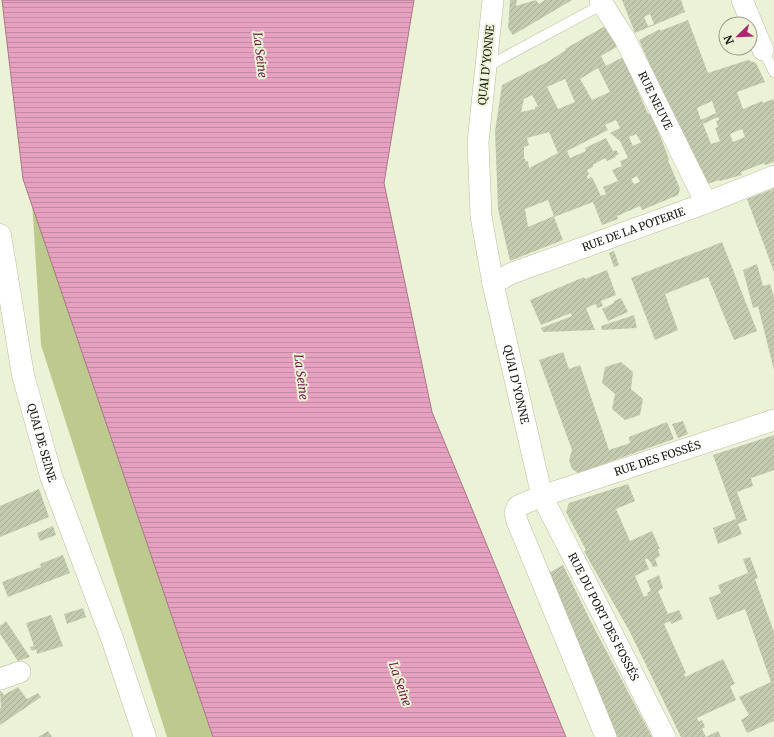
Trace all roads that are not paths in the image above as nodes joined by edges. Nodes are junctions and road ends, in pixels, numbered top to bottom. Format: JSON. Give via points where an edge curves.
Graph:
{"nodes":[{"id":1,"x":493,"y":0,"type":"edge"},
{"id":2,"x":742,"y":0,"type":"edge"},
{"id":3,"x":602,"y":2,"type":"edge"},
{"id":4,"x":763,"y":50,"type":"joint"},
{"id":5,"x":486,"y":67,"type":"junction"},
{"id":6,"x":774,"y":72,"type":"edge"},
{"id":7,"x":774,"y":176,"type":"edge"},
{"id":8,"x":706,"y":203,"type":"junction"},
{"id":9,"x":0,"y":235,"type":"edge"},
{"id":10,"x":493,"y":284,"type":"junction"},
{"id":11,"x":774,"y":420,"type":"edge"},
{"id":12,"x":542,"y":496,"type":"junction"},
{"id":13,"x":20,"y":672,"type":"dead end"},
{"id":14,"x":0,"y":678,"type":"edge"},
{"id":15,"x":145,"y":737,"type":"edge"},
{"id":16,"x":606,"y":737,"type":"edge"},
{"id":17,"x":665,"y":737,"type":"edge"}],
"edges":[{"from":1,"to":5,"type":"street","name":"QUAI D'YONNE"},
{"from":2,"to":4,"type":"street"},
{"from":3,"to":5,"type":"lane"},
{"from":3,"to":8,"type":"street","name":"RUE NEUVE","via":[[625,39]]},
{"from":4,"to":6,"type":"lane"},
{"from":5,"to":10,"type":"street","name":"QUAI D'YONNE","via":[[478,149],[481,216]]},
{"from":7,"to":8,"type":"street","name":"RUE DE LA POTERIE"},
{"from":8,"to":10,"type":"street","name":"RUE DE LA POTERIE","via":[[510,274]]},
{"from":9,"to":15,"type":"main road","name":"QUAI DE SEINE","via":[[23,375],[51,476],[113,641]]},
{"from":10,"to":12,"type":"street","name":"QUAI D'YONNE"},
{"from":11,"to":12,"type":"street","name":"RUE DES FOSSÉS"},
{"from":12,"to":16,"type":"street","via":[[518,506],[517,521]]},
{"from":12,"to":17,"type":"street","name":"RUE DU PORT DES FOSSÉS"},
{"from":13,"to":14,"type":"street"}]}
